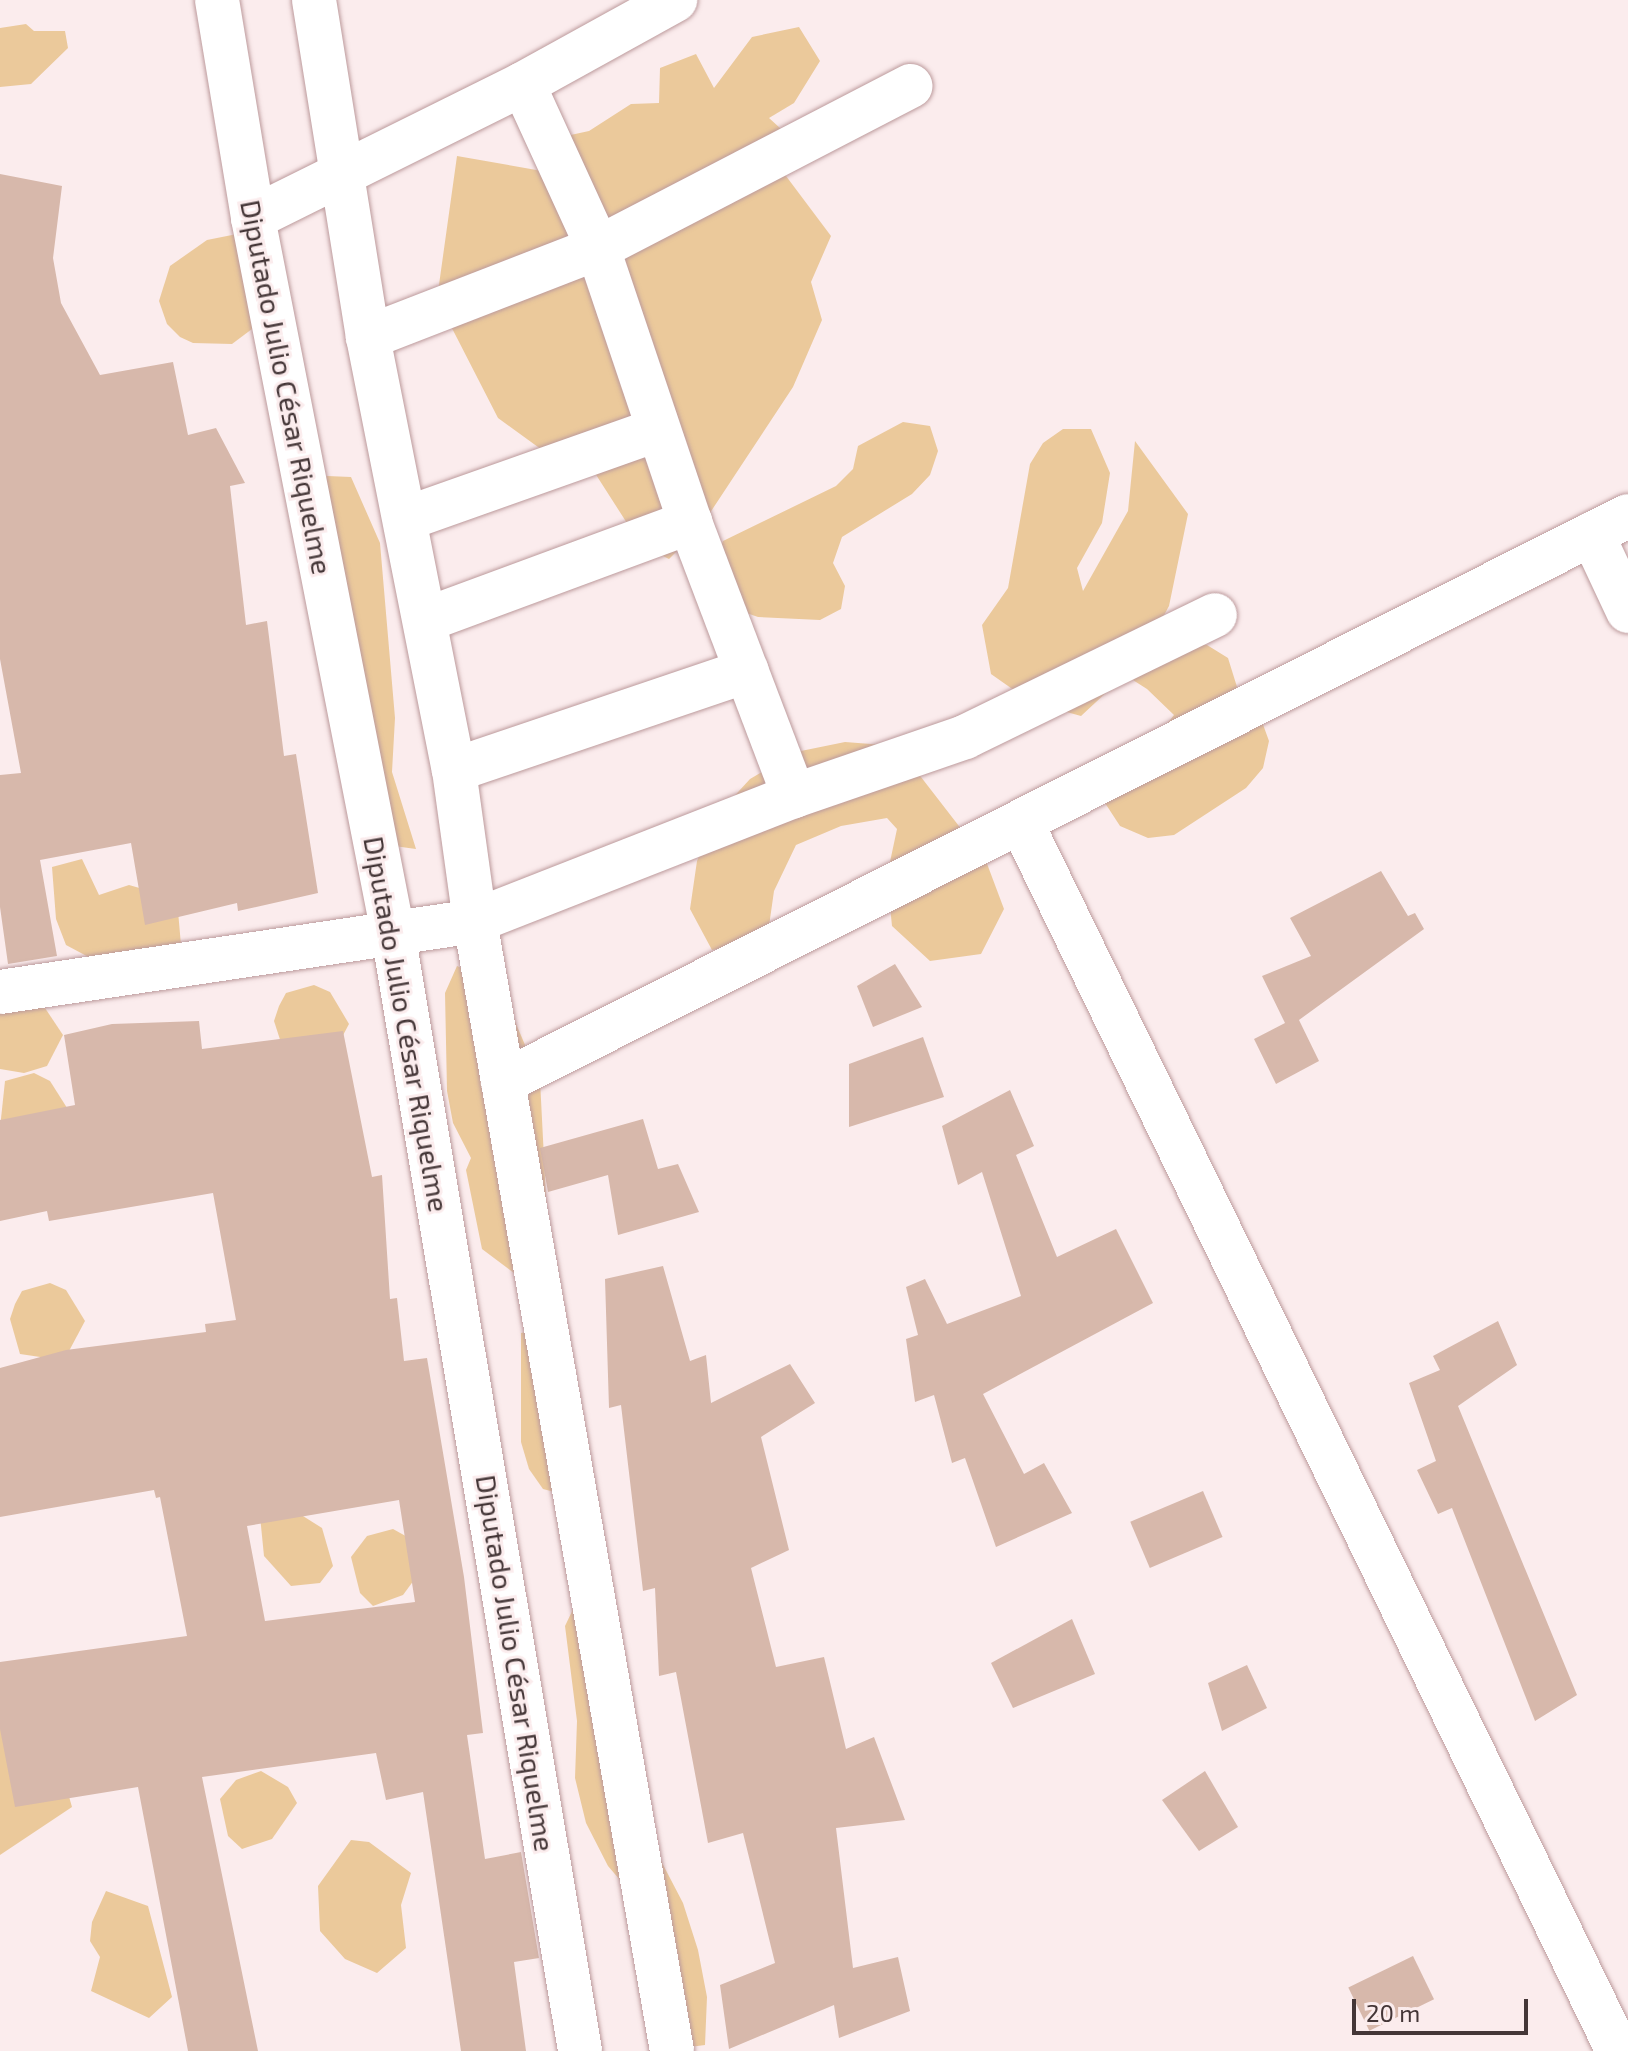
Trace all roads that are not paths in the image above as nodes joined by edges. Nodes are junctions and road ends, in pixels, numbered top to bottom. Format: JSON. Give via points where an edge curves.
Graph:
{"nodes":[{"id":1,"x":217,"y":0,"type":"edge"},
{"id":2,"x":314,"y":0,"type":"edge"},
{"id":3,"x":675,"y":0,"type":"edge"},
{"id":4,"x":523,"y":84,"type":"junction"},
{"id":5,"x":911,"y":86,"type":"dead end"},
{"id":6,"x":344,"y":173,"type":"junction"},
{"id":7,"x":253,"y":218,"type":"junction"},
{"id":8,"x":598,"y":248,"type":"junction"},
{"id":9,"x":368,"y":337,"type":"junction"},
{"id":10,"x":657,"y":430,"type":"junction"},
{"id":11,"x":405,"y":519,"type":"junction"},
{"id":12,"x":690,"y":522,"type":"junction"},
{"id":13,"x":1610,"y":525,"type":"edge"},
{"id":14,"x":1628,"y":611,"type":"edge"},
{"id":15,"x":1215,"y":615,"type":"dead end"},
{"id":16,"x":425,"y":620,"type":"junction"},
{"id":17,"x":747,"y":671,"type":"junction"},
{"id":18,"x":454,"y":770,"type":"junction"},
{"id":19,"x":794,"y":796,"type":"junction"},
{"id":20,"x":1021,"y":822,"type":"junction"},
{"id":21,"x":475,"y":921,"type":"junction"},
{"id":22,"x":393,"y":933,"type":"junction"},
{"id":23,"x":0,"y":992,"type":"edge"},
{"id":24,"x":503,"y":1082,"type":"junction"},
{"id":25,"x":580,"y":2051,"type":"edge"},
{"id":26,"x":672,"y":2051,"type":"edge"},
{"id":27,"x":1618,"y":2051,"type":"edge"}],
"edges":[{"from":1,"to":7,"type":"street","name":"Diputado Julio César Riquelme"},
{"from":2,"to":6,"type":"street"},
{"from":3,"to":4,"type":"street"},
{"from":4,"to":6,"type":"street"},
{"from":4,"to":8,"type":"street"},
{"from":5,"to":8,"type":"street"},
{"from":6,"to":7,"type":"street"},
{"from":6,"to":9,"type":"street"},
{"from":7,"to":22,"type":"street","name":"Diputado Julio César Riquelme"},
{"from":8,"to":9,"type":"street"},
{"from":8,"to":10,"type":"street"},
{"from":9,"to":11,"type":"street"},
{"from":10,"to":11,"type":"street"},
{"from":10,"to":12,"type":"street"},
{"from":11,"to":16,"type":"street"},
{"from":12,"to":16,"type":"street"},
{"from":12,"to":17,"type":"street"},
{"from":13,"to":14,"type":"street"},
{"from":13,"to":20,"type":"street"},
{"from":15,"to":19,"type":"street","via":[[965,737]]},
{"from":16,"to":18,"type":"street"},
{"from":17,"to":18,"type":"street"},
{"from":17,"to":19,"type":"street"},
{"from":18,"to":21,"type":"street"},
{"from":19,"to":21,"type":"street"},
{"from":20,"to":24,"type":"street"},
{"from":20,"to":27,"type":"street"},
{"from":21,"to":22,"type":"street"},
{"from":21,"to":24,"type":"street"},
{"from":22,"to":23,"type":"street"},
{"from":22,"to":25,"type":"street","name":"Diputado Julio César Riquelme"},
{"from":24,"to":26,"type":"street"}]}
